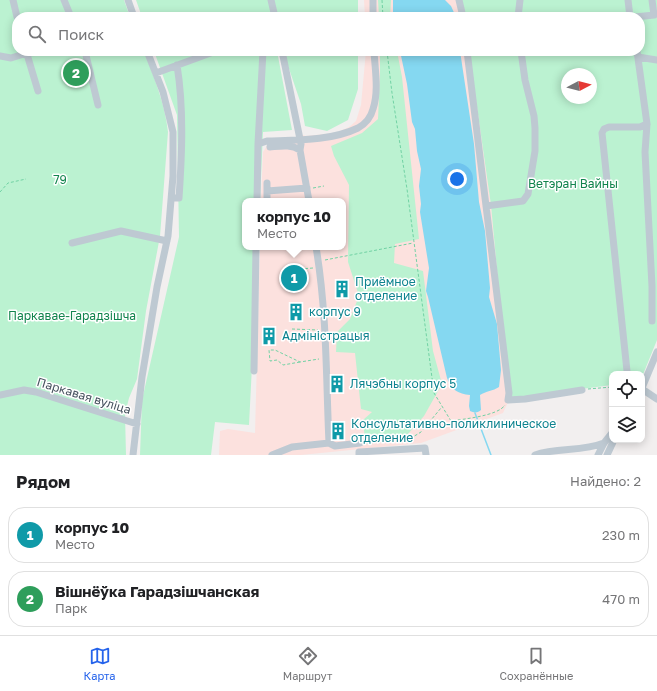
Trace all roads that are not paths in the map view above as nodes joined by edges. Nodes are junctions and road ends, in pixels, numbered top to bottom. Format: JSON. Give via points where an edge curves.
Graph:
{"nodes":[{"id":1,"x":13,"y":0,"type":"edge"},
{"id":2,"x":64,"y":0,"type":"edge"},
{"id":3,"x":128,"y":0,"type":"edge"},
{"id":4,"x":271,"y":0,"type":"edge"},
{"id":5,"x":373,"y":0,"type":"edge"},
{"id":6,"x":459,"y":0,"type":"edge"},
{"id":7,"x":520,"y":0,"type":"edge"},
{"id":8,"x":628,"y":0,"type":"edge"},
{"id":9,"x":652,"y":0,"type":"edge"},
{"id":10,"x":17,"y":12,"type":"edge"},
{"id":11,"x":69,"y":12,"type":"edge"},
{"id":12,"x":132,"y":12,"type":"edge"},
{"id":13,"x":274,"y":12,"type":"edge"},
{"id":14,"x":373,"y":12,"type":"edge"},
{"id":15,"x":462,"y":12,"type":"edge"},
{"id":16,"x":519,"y":12,"type":"edge"},
{"id":17,"x":629,"y":12,"type":"edge"},
{"id":18,"x":645,"y":16,"type":"edge"},
{"id":19,"x":0,"y":56,"type":"edge"},
{"id":20,"x":16,"y":56,"type":"edge"},
{"id":21,"x":27,"y":56,"type":"edge"},
{"id":22,"x":86,"y":56,"type":"edge"},
{"id":23,"x":149,"y":56,"type":"edge"},
{"id":24,"x":202,"y":56,"type":"edge"},
{"id":25,"x":263,"y":56,"type":"edge"},
{"id":26,"x":283,"y":56,"type":"edge"},
{"id":27,"x":374,"y":56,"type":"edge"},
{"id":28,"x":468,"y":56,"type":"edge"},
{"id":29,"x":522,"y":56,"type":"edge"},
{"id":30,"x":638,"y":56,"type":"edge"},
{"id":31,"x":644,"y":56,"type":"edge"},
{"id":32,"x":657,"y":60,"type":"edge"},
{"id":33,"x":177,"y":65,"type":"junction"},
{"id":34,"x":156,"y":73,"type":"junction"},
{"id":35,"x":38,"y":91,"type":"dead end"},
{"id":36,"x":98,"y":105,"type":"dead end"},
{"id":37,"x":647,"y":124,"type":"junction"},
{"id":38,"x":299,"y":139,"type":"junction"},
{"id":39,"x":258,"y":144,"type":"junction"},
{"id":40,"x":270,"y":147,"type":"dead end"},
{"id":41,"x":300,"y":150,"type":"junction"},
{"id":42,"x":267,"y":183,"type":"dead end"},
{"id":43,"x":307,"y":188,"type":"junction"},
{"id":44,"x":267,"y":190,"type":"junction"},
{"id":45,"x":172,"y":198,"type":"junction"},
{"id":46,"x":257,"y":198,"type":"edge"},
{"id":47,"x":267,"y":198,"type":"edge"},
{"id":48,"x":309,"y":198,"type":"edge"},
{"id":49,"x":486,"y":206,"type":"junction"},
{"id":50,"x":167,"y":241,"type":"junction"},
{"id":51,"x":72,"y":243,"type":"dead end"},
{"id":52,"x":256,"y":250,"type":"edge"},
{"id":53,"x":317,"y":250,"type":"edge"},
{"id":54,"x":652,"y":321,"type":"dead end"},
{"id":55,"x":657,"y":352,"type":"edge"},
{"id":56,"x":254,"y":371,"type":"dead end"},
{"id":57,"x":627,"y":371,"type":"dead end"},
{"id":58,"x":645,"y":382,"type":"edge"},
{"id":59,"x":582,"y":390,"type":"road end"},
{"id":60,"x":645,"y":391,"type":"edge"},
{"id":61,"x":0,"y":395,"type":"edge"},
{"id":62,"x":657,"y":399,"type":"edge"},
{"id":63,"x":137,"y":424,"type":"junction"},
{"id":64,"x":609,"y":437,"type":"edge"},
{"id":65,"x":329,"y":443,"type":"junction"},
{"id":66,"x":360,"y":443,"type":"road end"},
{"id":67,"x":604,"y":443,"type":"junction"},
{"id":68,"x":613,"y":443,"type":"edge"},
{"id":69,"x":292,"y":447,"type":"junction"},
{"id":70,"x":283,"y":453,"type":"edge"},
{"id":71,"x":359,"y":453,"type":"edge"},
{"id":72,"x":133,"y":455,"type":"edge"},
{"id":73,"x":272,"y":455,"type":"edge"},
{"id":74,"x":293,"y":455,"type":"edge"},
{"id":75,"x":426,"y":455,"type":"edge"},
{"id":76,"x":535,"y":455,"type":"edge"},
{"id":77,"x":598,"y":455,"type":"edge"},
{"id":78,"x":607,"y":455,"type":"edge"}],
"edges":[{"from":1,"to":10,"type":"street"},
{"from":2,"to":11,"type":"street"},
{"from":3,"to":12,"type":"street"},
{"from":4,"to":13,"type":"street"},
{"from":5,"to":14,"type":"street"},
{"from":6,"to":15,"type":"street"},
{"from":7,"to":16,"type":"street"},
{"from":8,"to":17,"type":"street"},
{"from":9,"to":18,"type":"street","via":[[654,15]]},
{"from":19,"to":20,"type":"street"},
{"from":21,"to":35,"type":"street"},
{"from":22,"to":36,"type":"street"},
{"from":23,"to":34,"type":"street"},
{"from":24,"to":33,"type":"street"},
{"from":25,"to":39,"type":"street"},
{"from":26,"to":38,"type":"street"},
{"from":27,"to":38,"type":"street","via":[[375,97],[372,111],[366,121],[358,128],[345,133]]},
{"from":28,"to":49,"type":"street"},
{"from":29,"to":49,"type":"street","via":[[535,128],[535,151],[528,194],[523,201]]},
{"from":30,"to":37,"type":"street"},
{"from":31,"to":32,"type":"street"},
{"from":33,"to":34,"type":"street"},
{"from":33,"to":45,"type":"street","via":[[181,102],[181,166],[179,198]]},
{"from":34,"to":45,"type":"street","via":[[173,132]]},
{"from":37,"to":54,"type":"street","via":[[645,152]]},
{"from":37,"to":57,"type":"street","via":[[640,127],[609,128],[604,129],[602,133]]},
{"from":38,"to":39,"type":"street"},
{"from":38,"to":41,"type":"street"},
{"from":39,"to":46,"type":"street"},
{"from":40,"to":41,"type":"street","via":[[289,146]]},
{"from":41,"to":43,"type":"street"},
{"from":42,"to":44,"type":"street"},
{"from":43,"to":44,"type":"street"},
{"from":43,"to":48,"type":"street"},
{"from":44,"to":47,"type":"street"},
{"from":45,"to":50,"type":"street"},
{"from":49,"to":59,"type":"street","via":[[508,400]]},
{"from":50,"to":51,"type":"street","via":[[121,231]]},
{"from":50,"to":63,"type":"street","via":[[142,377]]},
{"from":52,"to":56,"type":"street"},
{"from":53,"to":65,"type":"street","via":[[325,330]]},
{"from":55,"to":58,"type":"street"},
{"from":60,"to":62,"type":"street"},
{"from":61,"to":63,"type":"street","name":"Паркавая вуліца","via":[[24,390],[36,392]]},
{"from":63,"to":72,"type":"street"},
{"from":64,"to":67,"type":"street"},
{"from":65,"to":66,"type":"street","via":[[335,446]]},
{"from":65,"to":69,"type":"street"},
{"from":67,"to":76,"type":"street"},
{"from":67,"to":77,"type":"street"},
{"from":68,"to":78,"type":"street"},
{"from":69,"to":70,"type":"street"},
{"from":69,"to":74,"type":"street"},
{"from":70,"to":73,"type":"street"},
{"from":71,"to":75,"type":"street","via":[[425,448]]}]}
